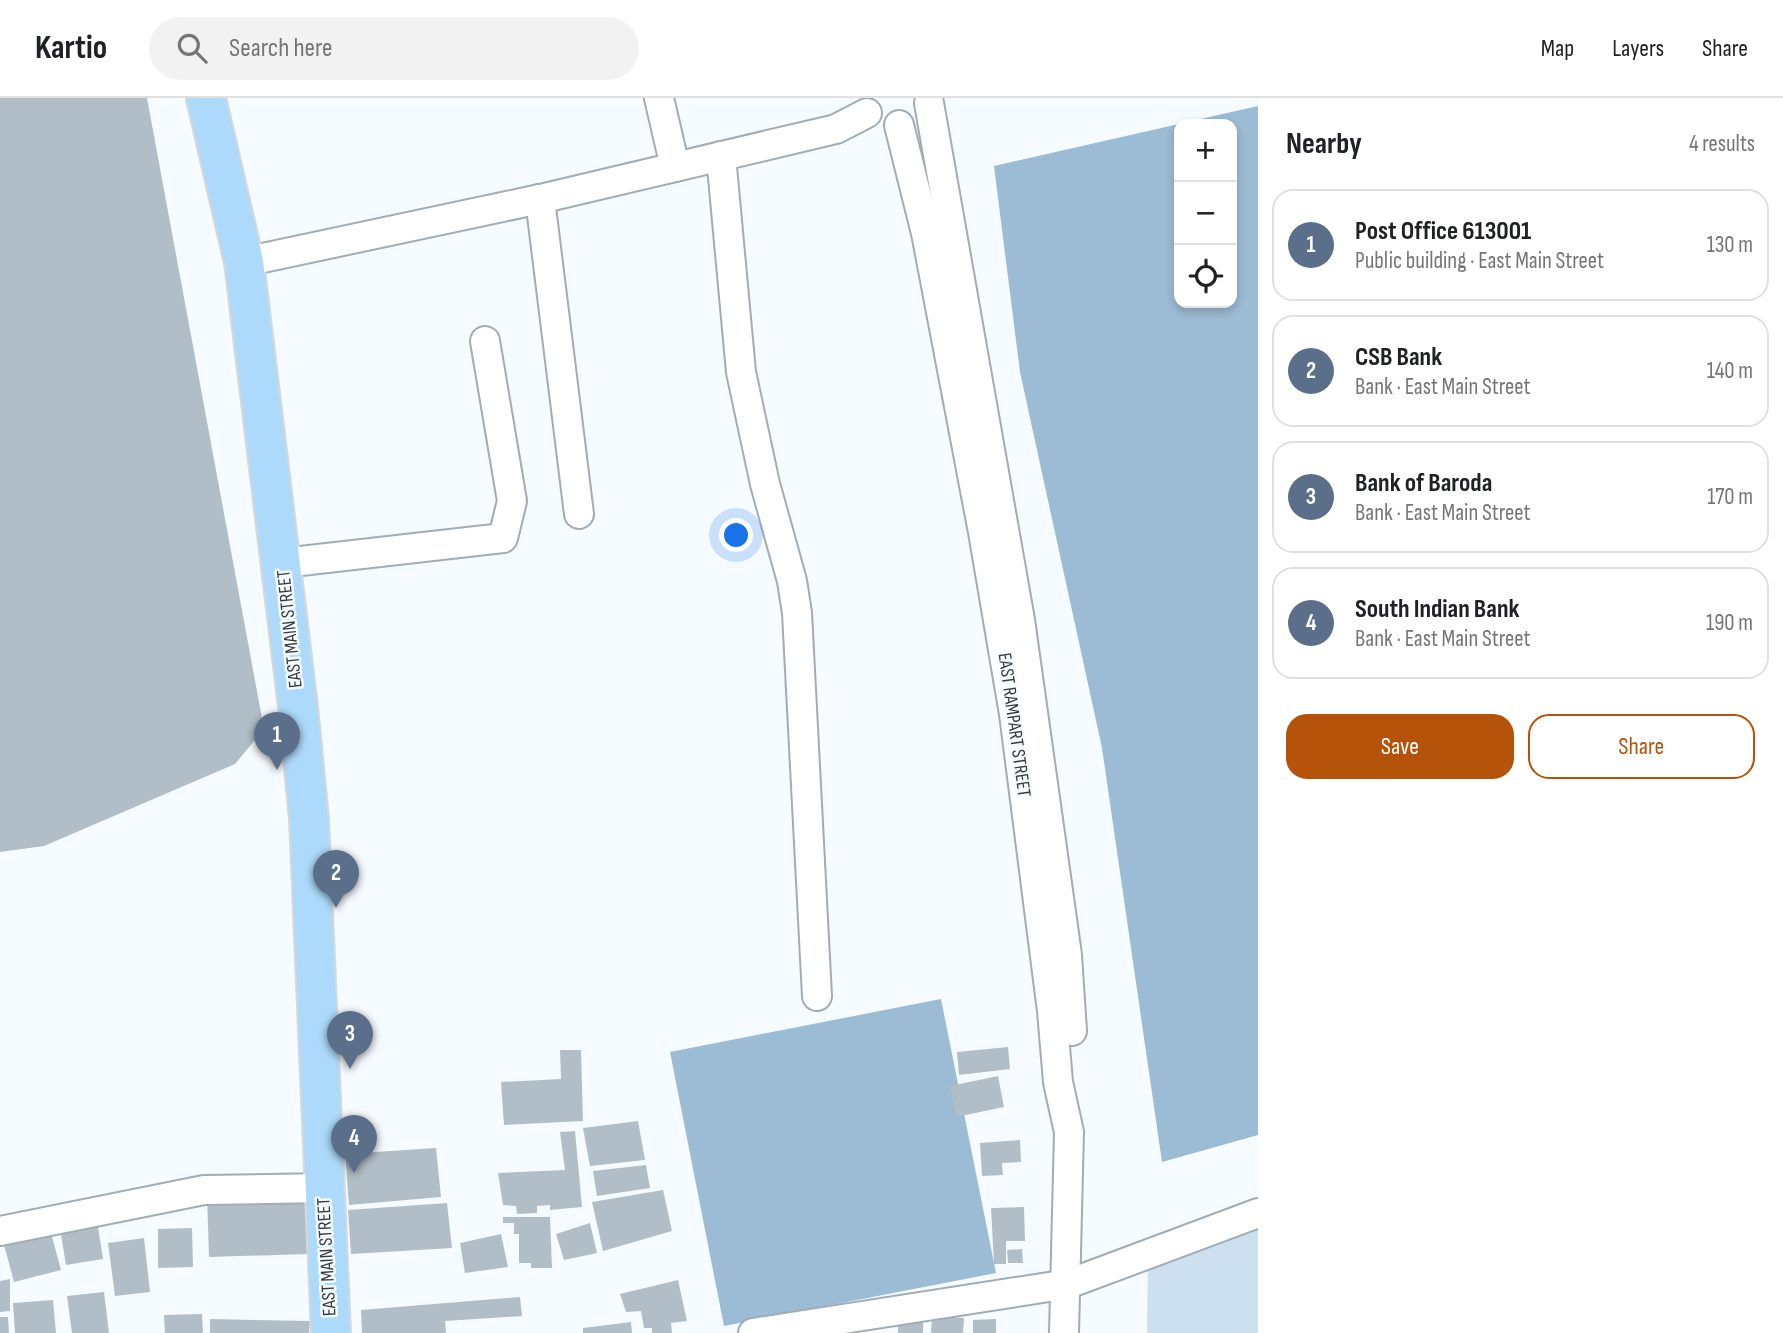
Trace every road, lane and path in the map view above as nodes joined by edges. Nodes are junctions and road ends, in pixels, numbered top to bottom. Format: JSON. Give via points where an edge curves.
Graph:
{"nodes":[{"id":1,"x":206,"y":98,"type":"edge"},
{"id":2,"x":659,"y":98,"type":"edge"},
{"id":3,"x":930,"y":101,"type":"edge"},
{"id":4,"x":863,"y":105,"type":"edge"},
{"id":5,"x":899,"y":125,"type":"junction"},
{"id":6,"x":721,"y":156,"type":"junction"},
{"id":7,"x":675,"y":167,"type":"junction"},
{"id":8,"x":540,"y":198,"type":"junction"},
{"id":9,"x":244,"y":262,"type":"junction"},
{"id":10,"x":485,"y":341,"type":"dead end"},
{"id":11,"x":579,"y":514,"type":"dead end"},
{"id":12,"x":283,"y":563,"type":"junction"},
{"id":13,"x":817,"y":996,"type":"dead end"},
{"id":14,"x":1069,"y":1132,"type":"junction"},
{"id":15,"x":324,"y":1188,"type":"junction"},
{"id":16,"x":1258,"y":1213,"type":"edge"},
{"id":17,"x":0,"y":1231,"type":"edge"},
{"id":18,"x":1068,"y":1284,"type":"junction"},
{"id":19,"x":331,"y":1333,"type":"edge"},
{"id":20,"x":752,"y":1333,"type":"edge"},
{"id":21,"x":1064,"y":1333,"type":"edge"}],
"edges":[{"from":1,"to":9,"type":"main road","name":"EAST MAIN STREET"},
{"from":2,"to":7,"type":"street"},
{"from":3,"to":5,"type":"street","via":[[922,114]]},
{"from":3,"to":14,"type":"street","via":[[1020,620],[1067,955],[1075,1089]]},
{"from":4,"to":5,"type":"street","via":[[887,124]]},
{"from":4,"to":6,"type":"street","via":[[836,129]]},
{"from":5,"to":14,"type":"street","name":"EAST RAMPART STREET","via":[[926,233],[1014,714],[1058,1082]]},
{"from":6,"to":7,"type":"street"},
{"from":6,"to":13,"type":"street","via":[[741,372],[797,613]]},
{"from":7,"to":8,"type":"street"},
{"from":8,"to":9,"type":"street"},
{"from":8,"to":11,"type":"street"},
{"from":9,"to":12,"type":"main road","name":"EAST MAIN STREET"},
{"from":10,"to":12,"type":"street","via":[[512,501],[503,538]]},
{"from":12,"to":15,"type":"main road","name":"EAST MAIN STREET","via":[[309,819]]},
{"from":14,"to":18,"type":"street","name":"EAST RAMPART STREET"},
{"from":15,"to":17,"type":"street","via":[[204,1190]]},
{"from":15,"to":19,"type":"main road","name":"EAST MAIN STREET"},
{"from":16,"to":18,"type":"street"},
{"from":18,"to":20,"type":"street"},
{"from":18,"to":21,"type":"street","name":"EAST RAMPART STREET"}]}
